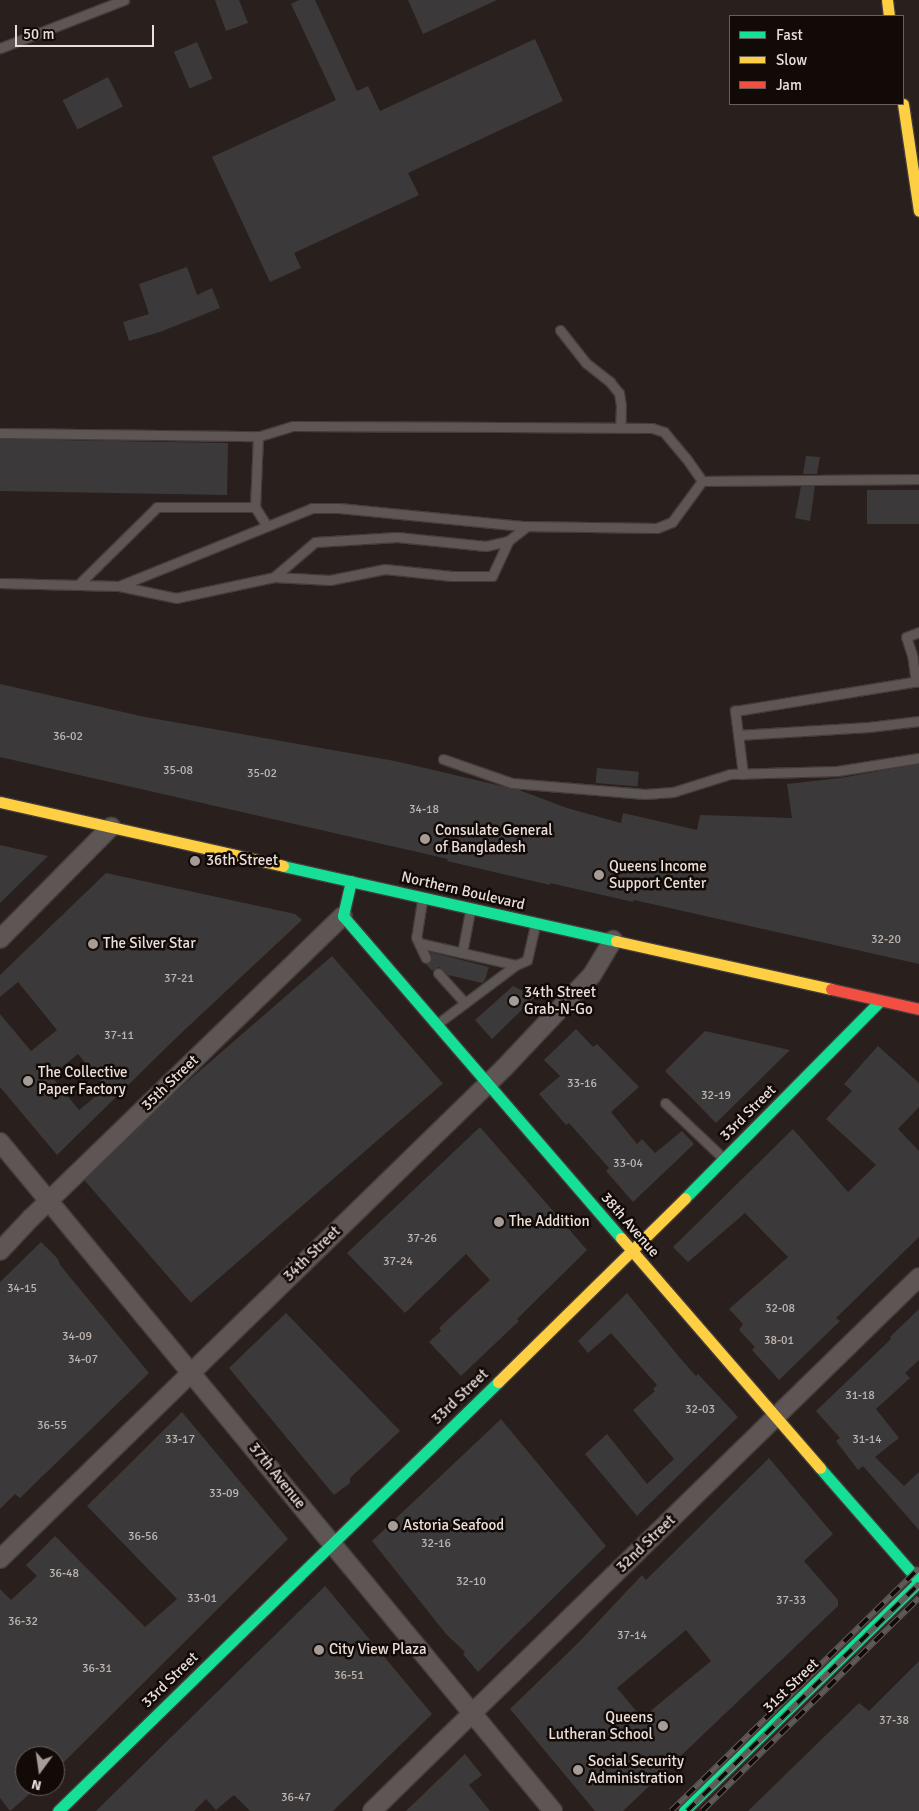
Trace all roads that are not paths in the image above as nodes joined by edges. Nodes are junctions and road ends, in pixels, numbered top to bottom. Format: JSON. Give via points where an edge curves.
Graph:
{"nodes":[{"id":1,"x":124,"y":0,"type":"edge"},
{"id":2,"x":887,"y":0,"type":"edge"},
{"id":3,"x":890,"y":15,"type":"edge"},
{"id":4,"x":0,"y":48,"type":"edge"},
{"id":5,"x":903,"y":105,"type":"edge"},
{"id":6,"x":919,"y":211,"type":"edge"},
{"id":7,"x":560,"y":330,"type":"dead end"},
{"id":8,"x":620,"y":428,"type":"junction"},
{"id":9,"x":0,"y":433,"type":"edge"},
{"id":10,"x":258,"y":436,"type":"junction"},
{"id":11,"x":919,"y":478,"type":"edge"},
{"id":12,"x":702,"y":481,"type":"junction"},
{"id":13,"x":255,"y":507,"type":"junction"},
{"id":14,"x":267,"y":526,"type":"junction"},
{"id":15,"x":527,"y":526,"type":"junction"},
{"id":16,"x":508,"y":541,"type":"junction"},
{"id":17,"x":274,"y":577,"type":"junction"},
{"id":18,"x":0,"y":583,"type":"edge"},
{"id":19,"x":78,"y":585,"type":"junction"},
{"id":20,"x":119,"y":586,"type":"junction"},
{"id":21,"x":919,"y":632,"type":"edge"},
{"id":22,"x":918,"y":682,"type":"edge"},
{"id":23,"x":919,"y":721,"type":"edge"},
{"id":24,"x":738,"y":734,"type":"junction"},
{"id":25,"x":919,"y":758,"type":"edge"},
{"id":26,"x":442,"y":759,"type":"dead end"},
{"id":27,"x":743,"y":774,"type":"junction"},
{"id":28,"x":0,"y":802,"type":"edge"},
{"id":29,"x":111,"y":827,"type":"junction"},
{"id":30,"x":351,"y":881,"type":"junction"},
{"id":31,"x":423,"y":898,"type":"junction"},
{"id":32,"x":471,"y":908,"type":"junction"},
{"id":33,"x":343,"y":916,"type":"junction"},
{"id":34,"x":535,"y":923,"type":"junction"},
{"id":35,"x":0,"y":939,"type":"edge"},
{"id":36,"x":612,"y":940,"type":"junction"},
{"id":37,"x":419,"y":944,"type":"junction"},
{"id":38,"x":462,"y":953,"type":"junction"},
{"id":39,"x":426,"y":958,"type":"dead end"},
{"id":40,"x":516,"y":965,"type":"junction"},
{"id":41,"x":438,"y":973,"type":"dead end"},
{"id":42,"x":880,"y":1001,"type":"junction"},
{"id":43,"x":465,"y":1003,"type":"junction"},
{"id":44,"x":919,"y":1009,"type":"edge"},
{"id":45,"x":436,"y":1025,"type":"junction"},
{"id":46,"x":488,"y":1084,"type":"junction"},
{"id":47,"x":665,"y":1103,"type":"dead end"},
{"id":48,"x":0,"y":1142,"type":"edge"},
{"id":49,"x":724,"y":1159,"type":"junction"},
{"id":50,"x":49,"y":1201,"type":"junction"},
{"id":51,"x":633,"y":1251,"type":"junction"},
{"id":52,"x":0,"y":1252,"type":"edge"},
{"id":53,"x":919,"y":1277,"type":"edge"},
{"id":54,"x":191,"y":1373,"type":"junction"},
{"id":55,"x":777,"y":1416,"type":"junction"},
{"id":56,"x":332,"y":1544,"type":"junction"},
{"id":57,"x":2,"y":1552,"type":"edge"},
{"id":58,"x":919,"y":1581,"type":"edge"},
{"id":59,"x":472,"y":1713,"type":"junction"},
{"id":60,"x":58,"y":1811,"type":"edge"},
{"id":61,"x":372,"y":1811,"type":"edge"},
{"id":62,"x":553,"y":1811,"type":"edge"},
{"id":63,"x":684,"y":1811,"type":"edge"}],
"edges":[{"from":1,"to":4,"type":"lane"},
{"from":2,"to":3,"type":"main road"},
{"from":5,"to":6,"type":"main road"},
{"from":7,"to":8,"type":"lane","via":[[586,363],[619,393]]},
{"from":8,"to":10,"type":"lane","via":[[293,426]]},
{"from":8,"to":12,"type":"lane","via":[[652,428],[664,432]]},
{"from":9,"to":10,"type":"lane"},
{"from":10,"to":13,"type":"lane"},
{"from":11,"to":12,"type":"lane"},
{"from":12,"to":15,"type":"lane","via":[[672,522],[662,527]]},
{"from":13,"to":14,"type":"lane"},
{"from":13,"to":19,"type":"lane","via":[[157,507]]},
{"from":14,"to":15,"type":"lane","via":[[312,508],[339,508]]},
{"from":14,"to":20,"type":"lane"},
{"from":15,"to":16,"type":"lane"},
{"from":16,"to":17,"type":"lane","via":[[486,546],[397,537],[316,542]]},
{"from":16,"to":17,"type":"lane","via":[[492,576],[452,576],[385,569],[330,580]]},
{"from":17,"to":20,"type":"lane","via":[[176,598]]},
{"from":18,"to":19,"type":"lane"},
{"from":19,"to":20,"type":"lane"},
{"from":21,"to":22,"type":"lane","via":[[906,637]]},
{"from":22,"to":24,"type":"lane","via":[[734,711]]},
{"from":23,"to":24,"type":"lane"},
{"from":24,"to":27,"type":"lane"},
{"from":25,"to":27,"type":"lane","via":[[837,770]]},
{"from":26,"to":27,"type":"lane","via":[[512,784],[631,794],[673,792],[730,774]]},
{"from":28,"to":29,"type":"main road","name":"Northern Boulevard"},
{"from":29,"to":30,"type":"main road","name":"Northern Boulevard"},
{"from":29,"to":35,"type":"street"},
{"from":30,"to":31,"type":"main road","name":"Northern Boulevard"},
{"from":30,"to":33,"type":"main road"},
{"from":31,"to":32,"type":"main road","name":"Northern Boulevard"},
{"from":31,"to":37,"type":"lane","via":[[416,937]]},
{"from":32,"to":34,"type":"main road","name":"Northern Boulevard"},
{"from":32,"to":38,"type":"lane"},
{"from":33,"to":45,"type":"main road","name":"38th Avenue"},
{"from":33,"to":50,"type":"street","name":"35th Street"},
{"from":34,"to":36,"type":"main road","name":"Northern Boulevard"},
{"from":34,"to":40,"type":"lane","via":[[527,960]]},
{"from":36,"to":42,"type":"main road","name":"Northern Boulevard"},
{"from":36,"to":46,"type":"street","name":"34th Street","via":[[592,975]]},
{"from":37,"to":38,"type":"lane"},
{"from":37,"to":39,"type":"lane"},
{"from":38,"to":40,"type":"lane"},
{"from":40,"to":43,"type":"lane"},
{"from":41,"to":43,"type":"lane"},
{"from":42,"to":44,"type":"main road","name":"Northern Boulevard"},
{"from":42,"to":49,"type":"main road","name":"33rd Street"},
{"from":43,"to":45,"type":"lane"},
{"from":45,"to":46,"type":"main road","name":"38th Avenue"},
{"from":46,"to":51,"type":"main road","name":"38th Avenue"},
{"from":46,"to":54,"type":"street","name":"34th Street"},
{"from":47,"to":49,"type":"lane"},
{"from":48,"to":50,"type":"street","name":"37th Avenue"},
{"from":49,"to":51,"type":"main road","name":"33rd Street"},
{"from":50,"to":52,"type":"street","name":"35th Street"},
{"from":50,"to":54,"type":"street","name":"37th Avenue"},
{"from":51,"to":55,"type":"main road","name":"38th Avenue"},
{"from":51,"to":56,"type":"main road","name":"33rd Street"},
{"from":53,"to":55,"type":"street","name":"32nd Street"},
{"from":54,"to":56,"type":"street","name":"37th Avenue"},
{"from":54,"to":57,"type":"street","name":"34th Street"},
{"from":55,"to":58,"type":"main road","name":"38th Avenue"},
{"from":55,"to":59,"type":"street","name":"32nd Street"},
{"from":56,"to":59,"type":"street","name":"37th Avenue"},
{"from":56,"to":60,"type":"main road","name":"33rd Street"},
{"from":58,"to":63,"type":"main road","name":"31st Street"},
{"from":59,"to":61,"type":"street","name":"32nd Street"},
{"from":59,"to":62,"type":"street","name":"37th Avenue"}]}
